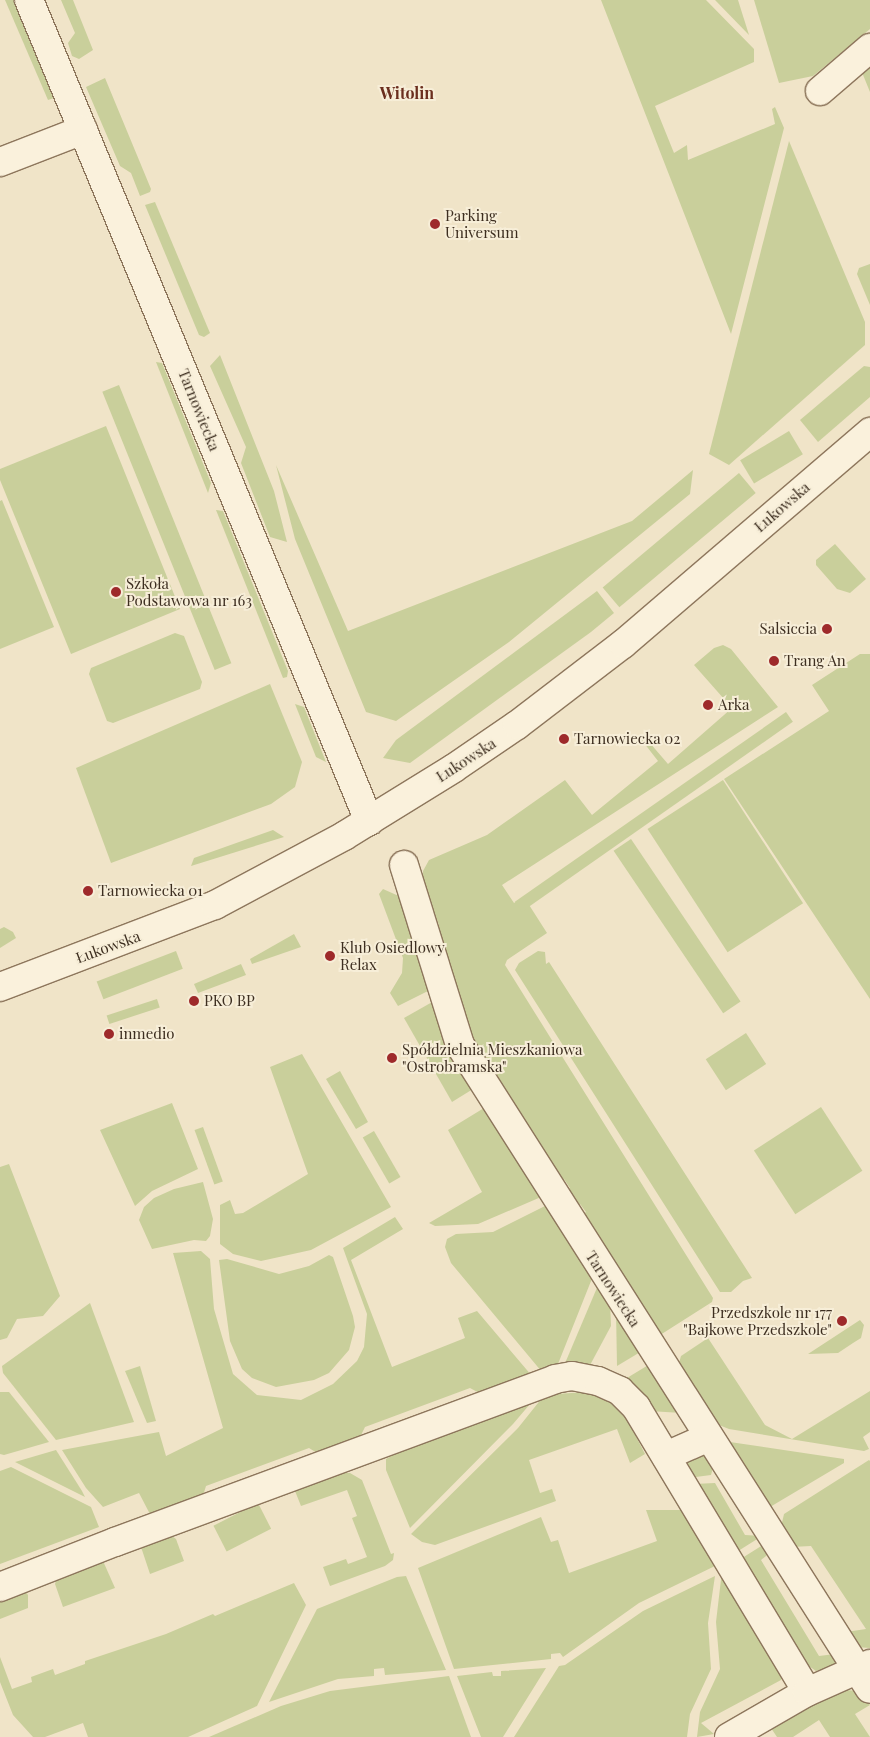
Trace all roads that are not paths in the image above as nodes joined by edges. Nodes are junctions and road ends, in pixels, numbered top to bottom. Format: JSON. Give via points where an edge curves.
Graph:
{"nodes":[{"id":1,"x":29,"y":0,"type":"edge"},
{"id":2,"x":870,"y":48,"type":"edge"},
{"id":3,"x":820,"y":91,"type":"dead end"},
{"id":4,"x":83,"y":130,"type":"junction"},
{"id":5,"x":0,"y":162,"type":"edge"},
{"id":6,"x":869,"y":434,"type":"edge"},
{"id":7,"x":369,"y":821,"type":"junction"},
{"id":8,"x":404,"y":865,"type":"dead end"},
{"id":9,"x":0,"y":987,"type":"edge"},
{"id":10,"x":709,"y":1437,"type":"junction"},
{"id":11,"x":666,"y":1456,"type":"junction"},
{"id":12,"x":0,"y":1588,"type":"edge"},
{"id":13,"x":866,"y":1674,"type":"edge"},
{"id":14,"x":807,"y":1692,"type":"junction"},
{"id":15,"x":729,"y":1737,"type":"edge"}],
"edges":[{"from":1,"to":4,"type":"street","name":"Tarnowiecka"},
{"from":2,"to":3,"type":"street"},
{"from":4,"to":5,"type":"street"},
{"from":4,"to":7,"type":"street","name":"Tarnowiecka"},
{"from":6,"to":7,"type":"street","name":"Łukowska","via":[[623,644],[491,744]]},
{"from":7,"to":9,"type":"street","name":"Łukowska","via":[[215,904]]},
{"from":8,"to":10,"type":"street","name":"Tarnowiecka","via":[[460,1045]]},
{"from":10,"to":11,"type":"street"},
{"from":10,"to":13,"type":"street","name":"Tarnowiecka"},
{"from":11,"to":12,"type":"street","via":[[636,1408],[620,1391],[598,1381],[572,1376],[555,1379]]},
{"from":11,"to":14,"type":"street"},
{"from":13,"to":14,"type":"street"},
{"from":14,"to":15,"type":"street"}]}
